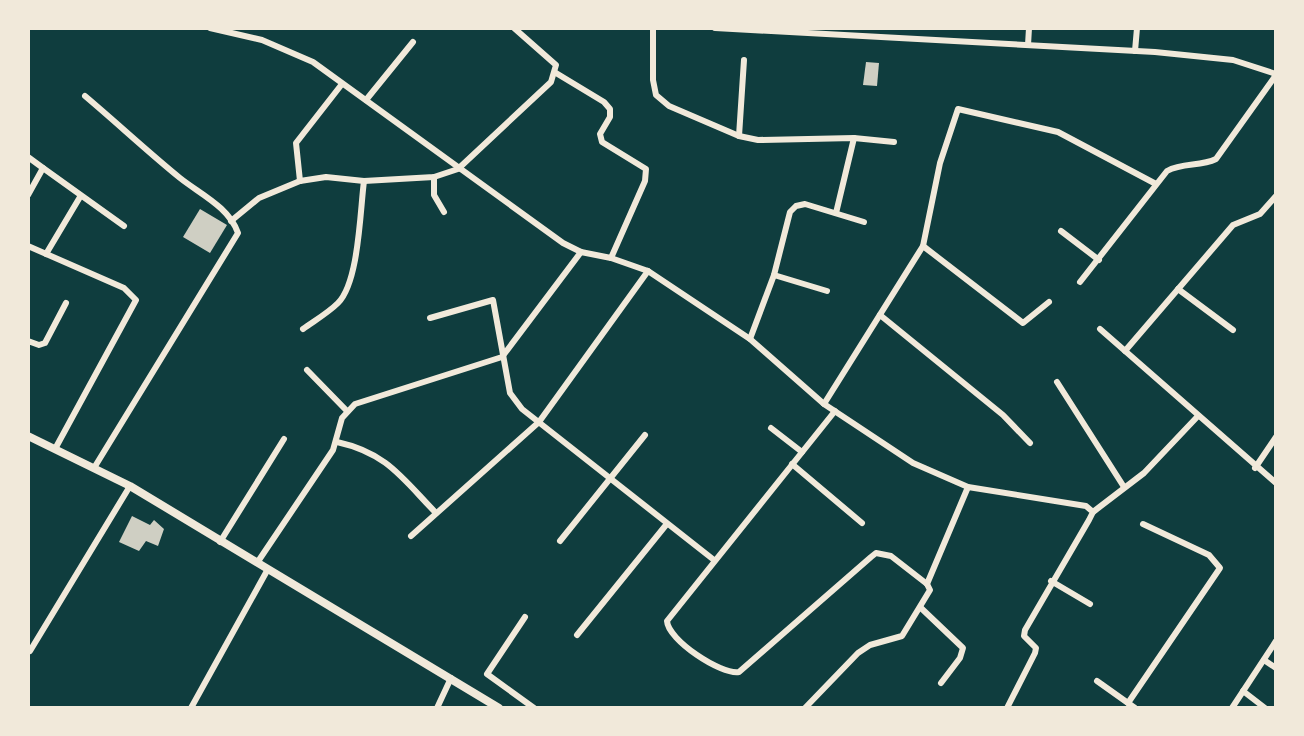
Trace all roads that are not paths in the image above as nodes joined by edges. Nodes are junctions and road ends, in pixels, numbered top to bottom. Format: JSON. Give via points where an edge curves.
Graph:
{"nodes":[{"id":1,"x":210,"y":28,"type":"edge"},
{"id":2,"x":653,"y":28,"type":"edge"},
{"id":3,"x":715,"y":28,"type":"edge"},
{"id":4,"x":1029,"y":28,"type":"edge"},
{"id":5,"x":1137,"y":28,"type":"edge"},
{"id":6,"x":517,"y":29,"type":"edge"},
{"id":7,"x":751,"y":29,"type":"edge"},
{"id":8,"x":848,"y":32,"type":"edge"},
{"id":9,"x":413,"y":43,"type":"dead end"},
{"id":10,"x":1028,"y":45,"type":"junction"},
{"id":11,"x":1135,"y":51,"type":"junction"},
{"id":12,"x":744,"y":60,"type":"dead end"},
{"id":13,"x":556,"y":74,"type":"junction"},
{"id":14,"x":1276,"y":74,"type":"edge"},
{"id":15,"x":342,"y":83,"type":"junction"},
{"id":16,"x":85,"y":96,"type":"dead end"},
{"id":17,"x":366,"y":100,"type":"junction"},
{"id":18,"x":739,"y":136,"type":"junction"},
{"id":19,"x":854,"y":138,"type":"junction"},
{"id":20,"x":894,"y":142,"type":"dead end"},
{"id":21,"x":28,"y":157,"type":"edge"},
{"id":22,"x":43,"y":169,"type":"junction"},
{"id":23,"x":458,"y":169,"type":"junction"},
{"id":24,"x":435,"y":177,"type":"junction"},
{"id":25,"x":300,"y":181,"type":"junction"},
{"id":26,"x":365,"y":181,"type":"junction"},
{"id":27,"x":1156,"y":184,"type":"junction"},
{"id":28,"x":28,"y":195,"type":"edge"},
{"id":29,"x":1276,"y":196,"type":"edge"},
{"id":30,"x":80,"y":198,"type":"junction"},
{"id":31,"x":444,"y":212,"type":"dead end"},
{"id":32,"x":836,"y":213,"type":"junction"},
{"id":33,"x":231,"y":221,"type":"junction"},
{"id":34,"x":864,"y":222,"type":"dead end"},
{"id":35,"x":124,"y":226,"type":"dead end"},
{"id":36,"x":1061,"y":231,"type":"dead end"},
{"id":37,"x":28,"y":246,"type":"edge"},
{"id":38,"x":923,"y":246,"type":"junction"},
{"id":39,"x":581,"y":252,"type":"junction"},
{"id":40,"x":46,"y":254,"type":"junction"},
{"id":41,"x":611,"y":258,"type":"junction"},
{"id":42,"x":1099,"y":260,"type":"junction"},
{"id":43,"x":648,"y":271,"type":"junction"},
{"id":44,"x":774,"y":275,"type":"junction"},
{"id":45,"x":1080,"y":282,"type":"dead end"},
{"id":46,"x":1178,"y":289,"type":"junction"},
{"id":47,"x":827,"y":291,"type":"dead end"},
{"id":48,"x":1049,"y":302,"type":"dead end"},
{"id":49,"x":66,"y":303,"type":"dead end"},
{"id":50,"x":880,"y":315,"type":"junction"},
{"id":51,"x":430,"y":318,"type":"dead end"},
{"id":52,"x":303,"y":329,"type":"dead end"},
{"id":53,"x":1100,"y":329,"type":"dead end"},
{"id":54,"x":1233,"y":330,"type":"dead end"},
{"id":55,"x":750,"y":339,"type":"junction"},
{"id":56,"x":28,"y":341,"type":"edge"},
{"id":57,"x":1125,"y":351,"type":"junction"},
{"id":58,"x":502,"y":358,"type":"junction"},
{"id":59,"x":307,"y":370,"type":"dead end"},
{"id":60,"x":1057,"y":382,"type":"dead end"},
{"id":61,"x":824,"y":404,"type":"junction"},
{"id":62,"x":346,"y":410,"type":"junction"},
{"id":63,"x":835,"y":411,"type":"junction"},
{"id":64,"x":1198,"y":416,"type":"junction"},
{"id":65,"x":539,"y":422,"type":"junction"},
{"id":66,"x":771,"y":428,"type":"dead end"},
{"id":67,"x":645,"y":435,"type":"dead end"},
{"id":68,"x":28,"y":436,"type":"edge"},
{"id":69,"x":1276,"y":437,"type":"edge"},
{"id":70,"x":284,"y":439,"type":"dead end"},
{"id":71,"x":337,"y":442,"type":"junction"},
{"id":72,"x":1030,"y":443,"type":"dead end"},
{"id":73,"x":55,"y":449,"type":"junction"},
{"id":74,"x":802,"y":452,"type":"junction"},
{"id":75,"x":792,"y":464,"type":"junction"},
{"id":76,"x":94,"y":468,"type":"junction"},
{"id":77,"x":1255,"y":468,"type":"junction"},
{"id":78,"x":609,"y":481,"type":"junction"},
{"id":79,"x":1276,"y":483,"type":"edge"},
{"id":80,"x":130,"y":486,"type":"junction"},
{"id":81,"x":968,"y":487,"type":"junction"},
{"id":82,"x":1124,"y":487,"type":"junction"},
{"id":83,"x":1093,"y":512,"type":"junction"},
{"id":84,"x":436,"y":513,"type":"junction"},
{"id":85,"x":862,"y":523,"type":"dead end"},
{"id":86,"x":1143,"y":524,"type":"dead end"},
{"id":87,"x":666,"y":525,"type":"junction"},
{"id":88,"x":411,"y":536,"type":"dead end"},
{"id":89,"x":560,"y":541,"type":"dead end"},
{"id":90,"x":220,"y":542,"type":"junction"},
{"id":91,"x":714,"y":560,"type":"junction"},
{"id":92,"x":257,"y":563,"type":"junction"},
{"id":93,"x":268,"y":569,"type":"junction"},
{"id":94,"x":1051,"y":581,"type":"junction"},
{"id":95,"x":927,"y":584,"type":"junction"},
{"id":96,"x":1090,"y":604,"type":"dead end"},
{"id":97,"x":921,"y":608,"type":"junction"},
{"id":98,"x":525,"y":617,"type":"dead end"},
{"id":99,"x":577,"y":635,"type":"dead end"},
{"id":100,"x":1276,"y":642,"type":"edge"},
{"id":101,"x":29,"y":652,"type":"edge"},
{"id":102,"x":1264,"y":660,"type":"junction"},
{"id":103,"x":1276,"y":668,"type":"edge"},
{"id":104,"x":452,"y":678,"type":"junction"},
{"id":105,"x":1097,"y":681,"type":"dead end"},
{"id":106,"x":942,"y":683,"type":"dead end"},
{"id":107,"x":1243,"y":691,"type":"junction"},
{"id":108,"x":1131,"y":706,"type":"edge"},
{"id":109,"x":191,"y":708,"type":"edge"},
{"id":110,"x":437,"y":708,"type":"edge"},
{"id":111,"x":499,"y":708,"type":"edge"},
{"id":112,"x":534,"y":708,"type":"edge"},
{"id":113,"x":805,"y":708,"type":"edge"},
{"id":114,"x":1007,"y":708,"type":"edge"},
{"id":115,"x":1232,"y":708,"type":"edge"},
{"id":116,"x":1265,"y":708,"type":"edge"}],
"edges":[{"from":1,"to":15,"type":"street","via":[[262,40],[300,56]]},
{"from":2,"to":18,"type":"street","via":[[656,95],[669,106]]},
{"from":3,"to":7,"type":"street"},
{"from":4,"to":10,"type":"street"},
{"from":5,"to":11,"type":"street"},
{"from":6,"to":13,"type":"street","via":[[551,58]]},
{"from":7,"to":8,"type":"street"},
{"from":8,"to":10,"type":"street"},
{"from":9,"to":17,"type":"street"},
{"from":10,"to":11,"type":"street"},
{"from":11,"to":14,"type":"street","via":[[1233,60]]},
{"from":12,"to":18,"type":"street"},
{"from":13,"to":23,"type":"street"},
{"from":13,"to":41,"type":"street","via":[[604,102],[610,117],[600,134],[602,142],[646,169]]},
{"from":14,"to":27,"type":"street","via":[[1216,159],[1175,166]]},
{"from":15,"to":17,"type":"street"},
{"from":15,"to":25,"type":"street","via":[[296,143]]},
{"from":16,"to":33,"type":"street","via":[[211,199]]},
{"from":17,"to":23,"type":"street","via":[[423,138]]},
{"from":18,"to":19,"type":"street","via":[[758,140]]},
{"from":19,"to":20,"type":"street"},
{"from":19,"to":32,"type":"street"},
{"from":21,"to":22,"type":"street"},
{"from":22,"to":28,"type":"street"},
{"from":22,"to":30,"type":"street"},
{"from":23,"to":24,"type":"street"},
{"from":23,"to":39,"type":"street"},
{"from":24,"to":26,"type":"street"},
{"from":24,"to":31,"type":"street","via":[[434,195]]},
{"from":25,"to":26,"type":"street","via":[[326,177]]},
{"from":25,"to":33,"type":"street","via":[[259,198]]},
{"from":26,"to":52,"type":"street","via":[[346,292]]},
{"from":27,"to":38,"type":"street","via":[[1058,132],[958,109],[940,163]]},
{"from":27,"to":42,"type":"street"},
{"from":29,"to":46,"type":"street","via":[[1260,214],[1233,225]]},
{"from":30,"to":35,"type":"street"},
{"from":30,"to":40,"type":"street"},
{"from":32,"to":34,"type":"street"},
{"from":32,"to":44,"type":"street","via":[[805,204],[790,212]]},
{"from":33,"to":76,"type":"street","via":[[238,233],[235,241]]},
{"from":36,"to":42,"type":"street"},
{"from":37,"to":40,"type":"street"},
{"from":38,"to":48,"type":"street","via":[[1023,323]]},
{"from":38,"to":50,"type":"street"},
{"from":39,"to":41,"type":"street"},
{"from":39,"to":58,"type":"street"},
{"from":40,"to":73,"type":"street","via":[[124,288],[136,300]]},
{"from":41,"to":43,"type":"street"},
{"from":42,"to":45,"type":"street"},
{"from":43,"to":55,"type":"street"},
{"from":43,"to":65,"type":"street"},
{"from":44,"to":47,"type":"street"},
{"from":44,"to":55,"type":"street"},
{"from":46,"to":54,"type":"street"},
{"from":46,"to":57,"type":"street"},
{"from":49,"to":56,"type":"street","via":[[45,343]]},
{"from":50,"to":61,"type":"street"},
{"from":50,"to":72,"type":"street","via":[[1003,415]]},
{"from":51,"to":58,"type":"street","via":[[493,300]]},
{"from":53,"to":57,"type":"street"},
{"from":55,"to":61,"type":"street"},
{"from":57,"to":64,"type":"street"},
{"from":58,"to":62,"type":"street"},
{"from":58,"to":65,"type":"street","via":[[515,401]]},
{"from":59,"to":62,"type":"street"},
{"from":60,"to":82,"type":"street"},
{"from":61,"to":63,"type":"street"},
{"from":62,"to":71,"type":"street"},
{"from":63,"to":74,"type":"street"},
{"from":63,"to":81,"type":"street","via":[[913,463]]},
{"from":64,"to":77,"type":"street"},
{"from":64,"to":82,"type":"street","via":[[1144,473]]},
{"from":65,"to":78,"type":"street"},
{"from":65,"to":84,"type":"street"},
{"from":66,"to":74,"type":"street"},
{"from":67,"to":78,"type":"street"},
{"from":68,"to":73,"type":"street"},
{"from":69,"to":77,"type":"street"},
{"from":70,"to":90,"type":"street"},
{"from":71,"to":84,"type":"street","via":[[362,447],[385,461]]},
{"from":71,"to":92,"type":"street"},
{"from":73,"to":76,"type":"street"},
{"from":74,"to":75,"type":"street"},
{"from":75,"to":85,"type":"street"},
{"from":75,"to":91,"type":"street"},
{"from":76,"to":80,"type":"street"},
{"from":77,"to":79,"type":"street"},
{"from":78,"to":87,"type":"street"},
{"from":78,"to":89,"type":"street"},
{"from":80,"to":90,"type":"street"},
{"from":80,"to":101,"type":"street"},
{"from":81,"to":83,"type":"street","via":[[1086,506]]},
{"from":81,"to":95,"type":"street"},
{"from":82,"to":83,"type":"street"},
{"from":83,"to":94,"type":"street"},
{"from":84,"to":88,"type":"street"},
{"from":86,"to":108,"type":"street","via":[[1209,555],[1220,568]]},
{"from":87,"to":91,"type":"street"},
{"from":87,"to":99,"type":"street"},
{"from":90,"to":92,"type":"street"},
{"from":91,"to":95,"type":"street","via":[[671,613],[668,629],[731,674],[749,667],[876,553],[891,556]]},
{"from":92,"to":93,"type":"street"},
{"from":93,"to":104,"type":"street"},
{"from":93,"to":109,"type":"street"},
{"from":94,"to":96,"type":"street"},
{"from":94,"to":114,"type":"street","via":[[1025,630],[1035,653]]},
{"from":95,"to":97,"type":"street","via":[[930,590]]},
{"from":97,"to":106,"type":"street","via":[[963,648]]},
{"from":97,"to":113,"type":"street","via":[[902,636],[858,653]]},
{"from":98,"to":112,"type":"street","via":[[487,674]]},
{"from":100,"to":102,"type":"street"},
{"from":102,"to":103,"type":"street"},
{"from":102,"to":107,"type":"street"},
{"from":104,"to":110,"type":"street"},
{"from":104,"to":111,"type":"street"},
{"from":105,"to":108,"type":"street"},
{"from":107,"to":115,"type":"street"},
{"from":107,"to":116,"type":"street"}]}
